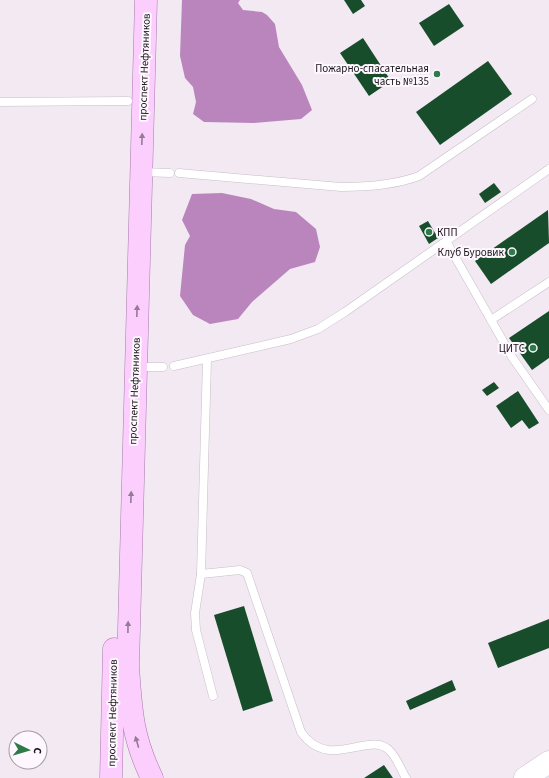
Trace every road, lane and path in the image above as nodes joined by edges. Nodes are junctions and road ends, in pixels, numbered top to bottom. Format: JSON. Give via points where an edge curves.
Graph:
{"nodes":[{"id":1,"x":131,"y":0,"type":"edge"},
{"id":2,"x":146,"y":0,"type":"edge"},
{"id":3,"x":532,"y":99,"type":"dead end"},
{"id":4,"x":128,"y":101,"type":"junction"},
{"id":5,"x":0,"y":102,"type":"edge"},
{"id":6,"x":549,"y":169,"type":"edge"},
{"id":7,"x":141,"y":172,"type":"junction"},
{"id":8,"x":170,"y":172,"type":"dead end"},
{"id":9,"x":179,"y":173,"type":"dead end"},
{"id":10,"x":446,"y":241,"type":"junction"},
{"id":11,"x":549,"y":282,"type":"edge"},
{"id":12,"x":491,"y":320,"type":"junction"},
{"id":13,"x":207,"y":360,"type":"junction"},
{"id":14,"x":174,"y":366,"type":"dead end"},
{"id":15,"x":135,"y":367,"type":"junction"},
{"id":16,"x":163,"y":367,"type":"dead end"},
{"id":17,"x":549,"y":410,"type":"edge"},
{"id":18,"x":201,"y":574,"type":"junction"},
{"id":19,"x":213,"y":696,"type":"dead end"},
{"id":20,"x":549,"y":762,"type":"edge"},
{"id":21,"x":111,"y":778,"type":"edge"},
{"id":22,"x":152,"y":778,"type":"edge"},
{"id":23,"x":406,"y":778,"type":"edge"},
{"id":24,"x":525,"y":778,"type":"edge"}],
"edges":[{"from":1,"to":4,"type":"main road","name":"проспект Нефтяников"},
{"from":7,"to":2,"type":"main road","name":"проспект Нефтяников","one_way":true},
{"from":3,"to":9,"type":"lane","via":[[419,176],[408,180],[341,187]]},
{"from":4,"to":5,"type":"lane"},
{"from":4,"to":21,"type":"main road","name":"проспект Нефтяников"},
{"from":6,"to":10,"type":"lane"},
{"from":7,"to":8,"type":"lane"},
{"from":15,"to":7,"type":"main road","name":"проспект Нефтяников","one_way":true},
{"from":10,"to":12,"type":"lane"},
{"from":10,"to":13,"type":"lane","via":[[318,329],[291,339]]},
{"from":11,"to":12,"type":"lane"},
{"from":12,"to":17,"type":"lane","via":[[512,357]]},
{"from":13,"to":14,"type":"lane"},
{"from":13,"to":18,"type":"lane"},
{"from":15,"to":16,"type":"lane"},
{"from":22,"to":15,"type":"main road","name":"проспект Нефтяников","one_way":true,"via":[[134,731],[128,666]]},
{"from":18,"to":19,"type":"lane","via":[[195,613],[196,630]]},
{"from":18,"to":23,"type":"lane","via":[[240,570],[247,573],[301,732],[311,745],[329,751],[382,746],[390,751]]},
{"from":20,"to":24,"type":"main road"}]}
